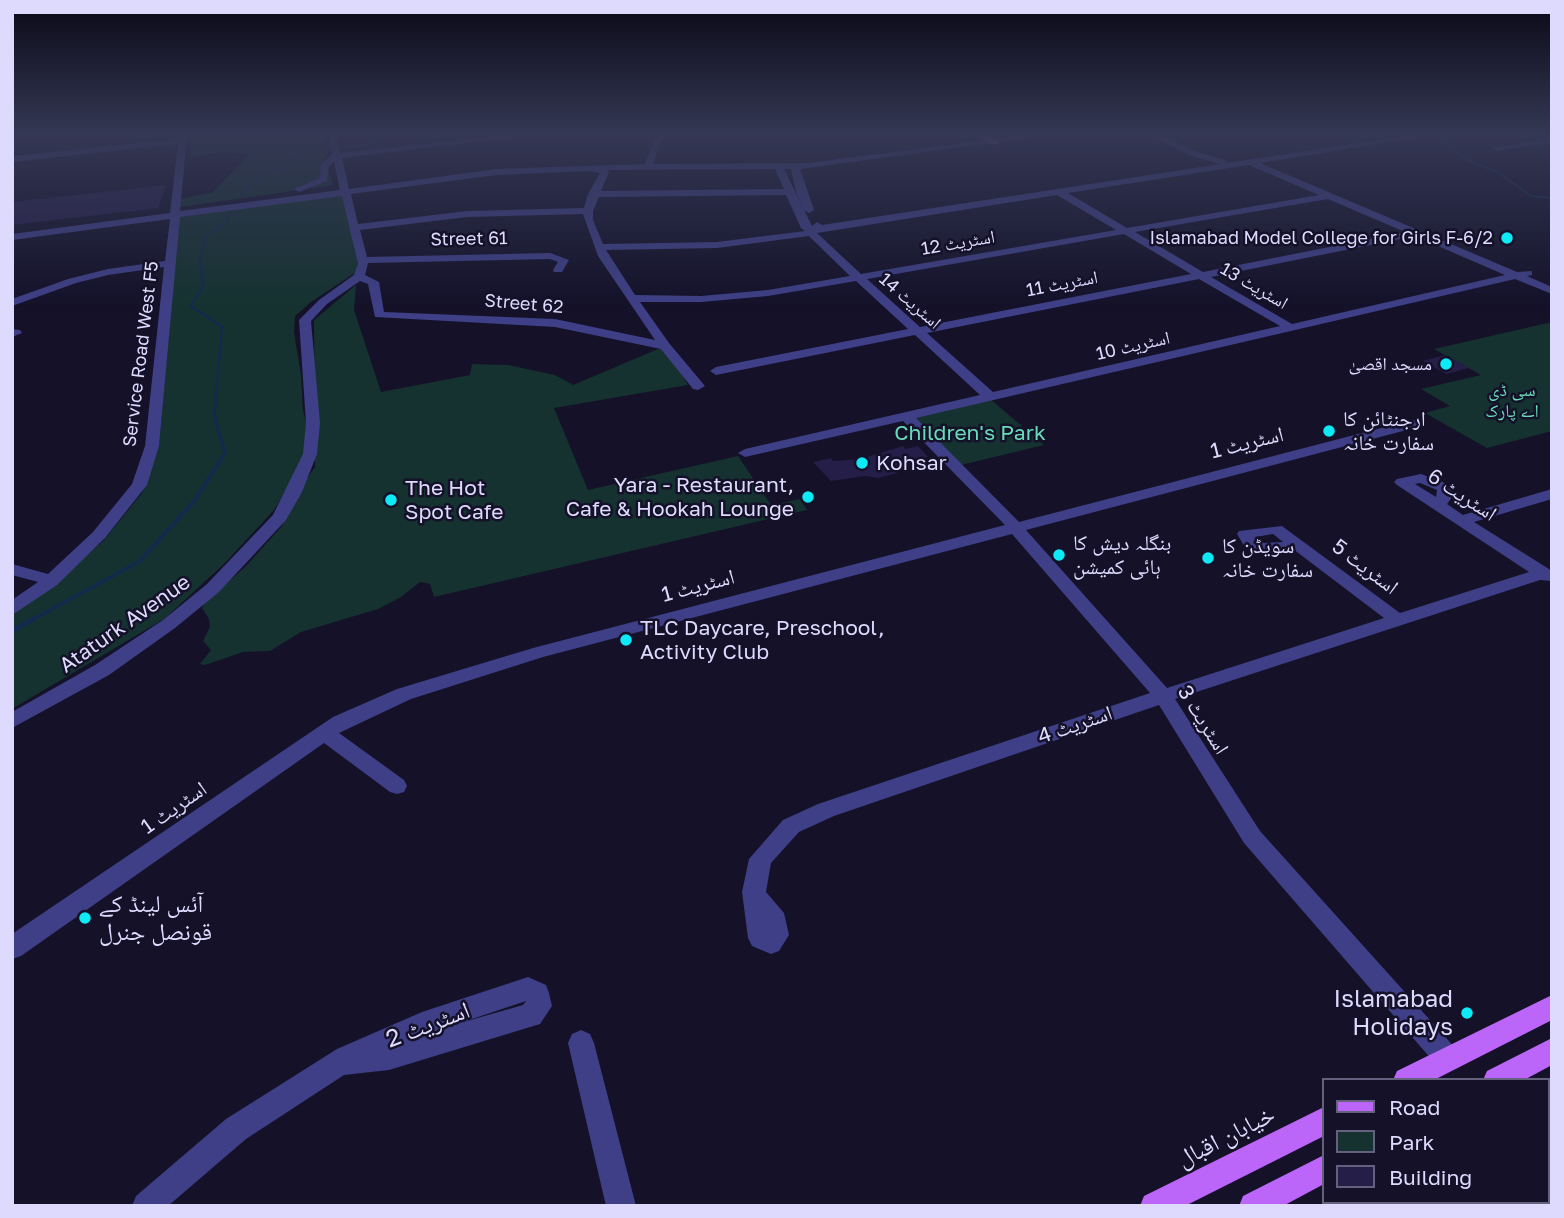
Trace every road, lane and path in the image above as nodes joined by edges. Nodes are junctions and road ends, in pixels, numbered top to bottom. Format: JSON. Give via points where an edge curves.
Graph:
{"nodes":[{"id":1,"x":177,"y":193,"type":"edge"},
{"id":2,"x":289,"y":193,"type":"edge"},
{"id":3,"x":311,"y":193,"type":"edge"},
{"id":4,"x":346,"y":193,"type":"edge"},
{"id":5,"x":706,"y":193,"type":"edge"},
{"id":6,"x":789,"y":193,"type":"edge"},
{"id":7,"x":801,"y":193,"type":"edge"},
{"id":8,"x":1038,"y":193,"type":"edge"},
{"id":9,"x":1061,"y":193,"type":"edge"},
{"id":10,"x":1321,"y":193,"type":"edge"},
{"id":11,"x":1330,"y":193,"type":"edge"},
{"id":12,"x":593,"y":194,"type":"joint"},
{"id":13,"x":1328,"y":196,"type":"junction"},
{"id":14,"x":177,"y":212,"type":"junction"},
{"id":15,"x":588,"y":212,"type":"junction"},
{"id":16,"x":354,"y":228,"type":"junction"},
{"id":17,"x":812,"y":229,"type":"junction"},
{"id":18,"x":12,"y":230,"type":"edge"},
{"id":19,"x":1127,"y":231,"type":"junction"},
{"id":20,"x":1415,"y":233,"type":"junction"},
{"id":21,"x":12,"y":237,"type":"edge"},
{"id":22,"x":599,"y":247,"type":"junction"},
{"id":23,"x":362,"y":260,"type":"junction"},
{"id":24,"x":171,"y":263,"type":"junction"},
{"id":25,"x":558,"y":270,"type":"dead end"},
{"id":26,"x":1522,"y":274,"type":"junction"},
{"id":27,"x":1200,"y":275,"type":"junction"},
{"id":28,"x":359,"y":277,"type":"junction"},
{"id":29,"x":857,"y":278,"type":"junction"},
{"id":30,"x":1552,"y":283,"type":"edge"},
{"id":31,"x":1552,"y":291,"type":"edge"},
{"id":32,"x":633,"y":298,"type":"junction"},
{"id":33,"x":12,"y":303,"type":"edge"},
{"id":34,"x":1292,"y":328,"type":"junction"},
{"id":35,"x":917,"y":330,"type":"junction"},
{"id":36,"x":665,"y":346,"type":"junction"},
{"id":37,"x":716,"y":371,"type":"dead end"},
{"id":38,"x":698,"y":387,"type":"dead end"},
{"id":39,"x":989,"y":396,"type":"junction"},
{"id":40,"x":906,"y":416,"type":"junction"},
{"id":41,"x":1377,"y":433,"type":"dead end"},
{"id":42,"x":745,"y":453,"type":"dead end"},
{"id":43,"x":1552,"y":494,"type":"edge"},
{"id":44,"x":1440,"y":504,"type":"dead end"},
{"id":45,"x":1462,"y":520,"type":"junction"},
{"id":46,"x":1014,"y":526,"type":"junction"},
{"id":47,"x":1295,"y":544,"type":"dead end"},
{"id":48,"x":12,"y":569,"type":"edge"},
{"id":49,"x":1547,"y":576,"type":"edge"},
{"id":50,"x":51,"y":581,"type":"junction"},
{"id":51,"x":12,"y":609,"type":"edge"},
{"id":52,"x":1398,"y":620,"type":"junction"},
{"id":53,"x":1163,"y":696,"type":"junction"},
{"id":54,"x":12,"y":721,"type":"edge"},
{"id":55,"x":324,"y":732,"type":"junction"},
{"id":56,"x":397,"y":786,"type":"dead end"},
{"id":57,"x":758,"y":900,"type":"dead end"},
{"id":58,"x":12,"y":948,"type":"edge"},
{"id":59,"x":1552,"y":1007,"type":"edge"},
{"id":60,"x":581,"y":1043,"type":"dead end"},
{"id":61,"x":1552,"y":1051,"type":"edge"},
{"id":62,"x":1448,"y":1059,"type":"junction"},
{"id":63,"x":341,"y":1062,"type":"dead end"},
{"id":64,"x":1410,"y":1078,"type":"edge"},
{"id":65,"x":1500,"y":1078,"type":"edge"},
{"id":66,"x":1322,"y":1122,"type":"edge"},
{"id":67,"x":1322,"y":1170,"type":"edge"},
{"id":68,"x":146,"y":1206,"type":"edge"},
{"id":69,"x":621,"y":1206,"type":"edge"},
{"id":70,"x":1154,"y":1206,"type":"edge"},
{"id":71,"x":1253,"y":1206,"type":"edge"}],
"edges":[{"from":1,"to":14,"type":"street","name":"Service Road West F5"},
{"from":2,"to":14,"type":"street"},
{"from":3,"to":14,"type":"street"},
{"from":4,"to":16,"type":"street"},
{"from":5,"to":12,"type":"street"},
{"from":6,"to":17,"type":"street"},
{"from":7,"to":17,"type":"street"},
{"from":8,"to":17,"type":"street"},
{"from":9,"to":19,"type":"street","name":"اسٹریٹ 13"},
{"from":10,"to":13,"type":"street"},
{"from":11,"to":26,"type":"street"},
{"from":12,"to":15,"type":"street"},
{"from":13,"to":19,"type":"street","name":"اسٹریٹ 12"},
{"from":13,"to":20,"type":"street"},
{"from":14,"to":18,"type":"street"},
{"from":14,"to":21,"type":"street"},
{"from":14,"to":24,"type":"street","name":"Service Road West F5"},
{"from":15,"to":16,"type":"street","via":[[467,214]]},
{"from":15,"to":22,"type":"street"},
{"from":16,"to":23,"type":"street"},
{"from":17,"to":22,"type":"street","via":[[717,245]]},
{"from":17,"to":29,"type":"street","name":"اسٹریٹ 14","via":[[818,241]]},
{"from":19,"to":27,"type":"street","name":"اسٹریٹ 13"},
{"from":19,"to":29,"type":"street","name":"اسٹریٹ 12"},
{"from":20,"to":26,"type":"street"},
{"from":20,"to":27,"type":"street","name":"اسٹریٹ 11"},
{"from":22,"to":32,"type":"street"},
{"from":23,"to":25,"type":"street","name":"Street 61","via":[[550,257],[564,260]]},
{"from":23,"to":28,"type":"street"},
{"from":24,"to":33,"type":"street","via":[[72,281]]},
{"from":24,"to":50,"type":"street","name":"Service Road West F5","via":[[152,446],[139,485],[99,536]]},
{"from":26,"to":30,"type":"street"},
{"from":26,"to":31,"type":"street"},
{"from":26,"to":34,"type":"street","name":"اسٹریٹ 10"},
{"from":27,"to":34,"type":"street","name":"اسٹریٹ 13"},
{"from":27,"to":35,"type":"street","name":"اسٹریٹ 11"},
{"from":28,"to":36,"type":"street","name":"Street 62","via":[[373,282],[379,315],[555,323]]},
{"from":28,"to":54,"type":"street","name":"Ataturk Avenue","via":[[305,320],[313,423],[310,454],[280,517],[222,580],[169,624],[102,670]]},
{"from":29,"to":32,"type":"street","name":"اسٹریٹ 12","via":[[735,298]]},
{"from":29,"to":35,"type":"street","name":"اسٹریٹ 14"},
{"from":32,"to":36,"type":"street"},
{"from":34,"to":39,"type":"street","name":"اسٹریٹ 10"},
{"from":35,"to":37,"type":"street","name":"اسٹریٹ 11"},
{"from":35,"to":39,"type":"street","name":"اسٹریٹ 14"},
{"from":36,"to":38,"type":"street"},
{"from":39,"to":40,"type":"street","name":"اسٹریٹ 10"},
{"from":40,"to":42,"type":"street","name":"اسٹریٹ 10"},
{"from":40,"to":46,"type":"street","name":"اسٹریٹ 3"},
{"from":41,"to":46,"type":"street","name":"اسٹریٹ 1"},
{"from":43,"to":45,"type":"street"},
{"from":44,"to":45,"type":"street","name":"اسٹریٹ 6","via":[[1445,488],[1421,478],[1402,482]]},
{"from":45,"to":49,"type":"street","name":"اسٹریٹ 6"},
{"from":46,"to":53,"type":"street","name":"اسٹریٹ 3"},
{"from":46,"to":55,"type":"street","name":"اسٹریٹ 1","via":[[465,673],[404,694]]},
{"from":47,"to":52,"type":"street","name":"اسٹریٹ 5","via":[[1264,548],[1252,545],[1245,534],[1276,529]]},
{"from":48,"to":50,"type":"street"},
{"from":49,"to":52,"type":"street","name":"اسٹریٹ 4"},
{"from":50,"to":51,"type":"street","name":"Service Road West F5"},
{"from":52,"to":53,"type":"street","name":"اسٹریٹ 4"},
{"from":53,"to":57,"type":"street","name":"اسٹریٹ 4","via":[[791,825],[760,859],[754,892],[760,938],[771,943],[777,935],[776,920]]},
{"from":53,"to":62,"type":"street","name":"اسٹریٹ 3","via":[[1252,837]]},
{"from":55,"to":56,"type":"street"},
{"from":55,"to":58,"type":"street","name":"اسٹریٹ 1"},
{"from":59,"to":62,"type":"main road"},
{"from":60,"to":69,"type":"street"},
{"from":61,"to":65,"type":"main road"},
{"from":62,"to":64,"type":"main road"},
{"from":63,"to":68,"type":"street","name":"اسٹریٹ 2","via":[[389,1056],[531,1015],[539,1006],[537,993],[528,989],[422,1024],[346,1058],[236,1129]]},
{"from":66,"to":70,"type":"main road","name":"خیابان اقبال"},
{"from":67,"to":71,"type":"main road"}]}
